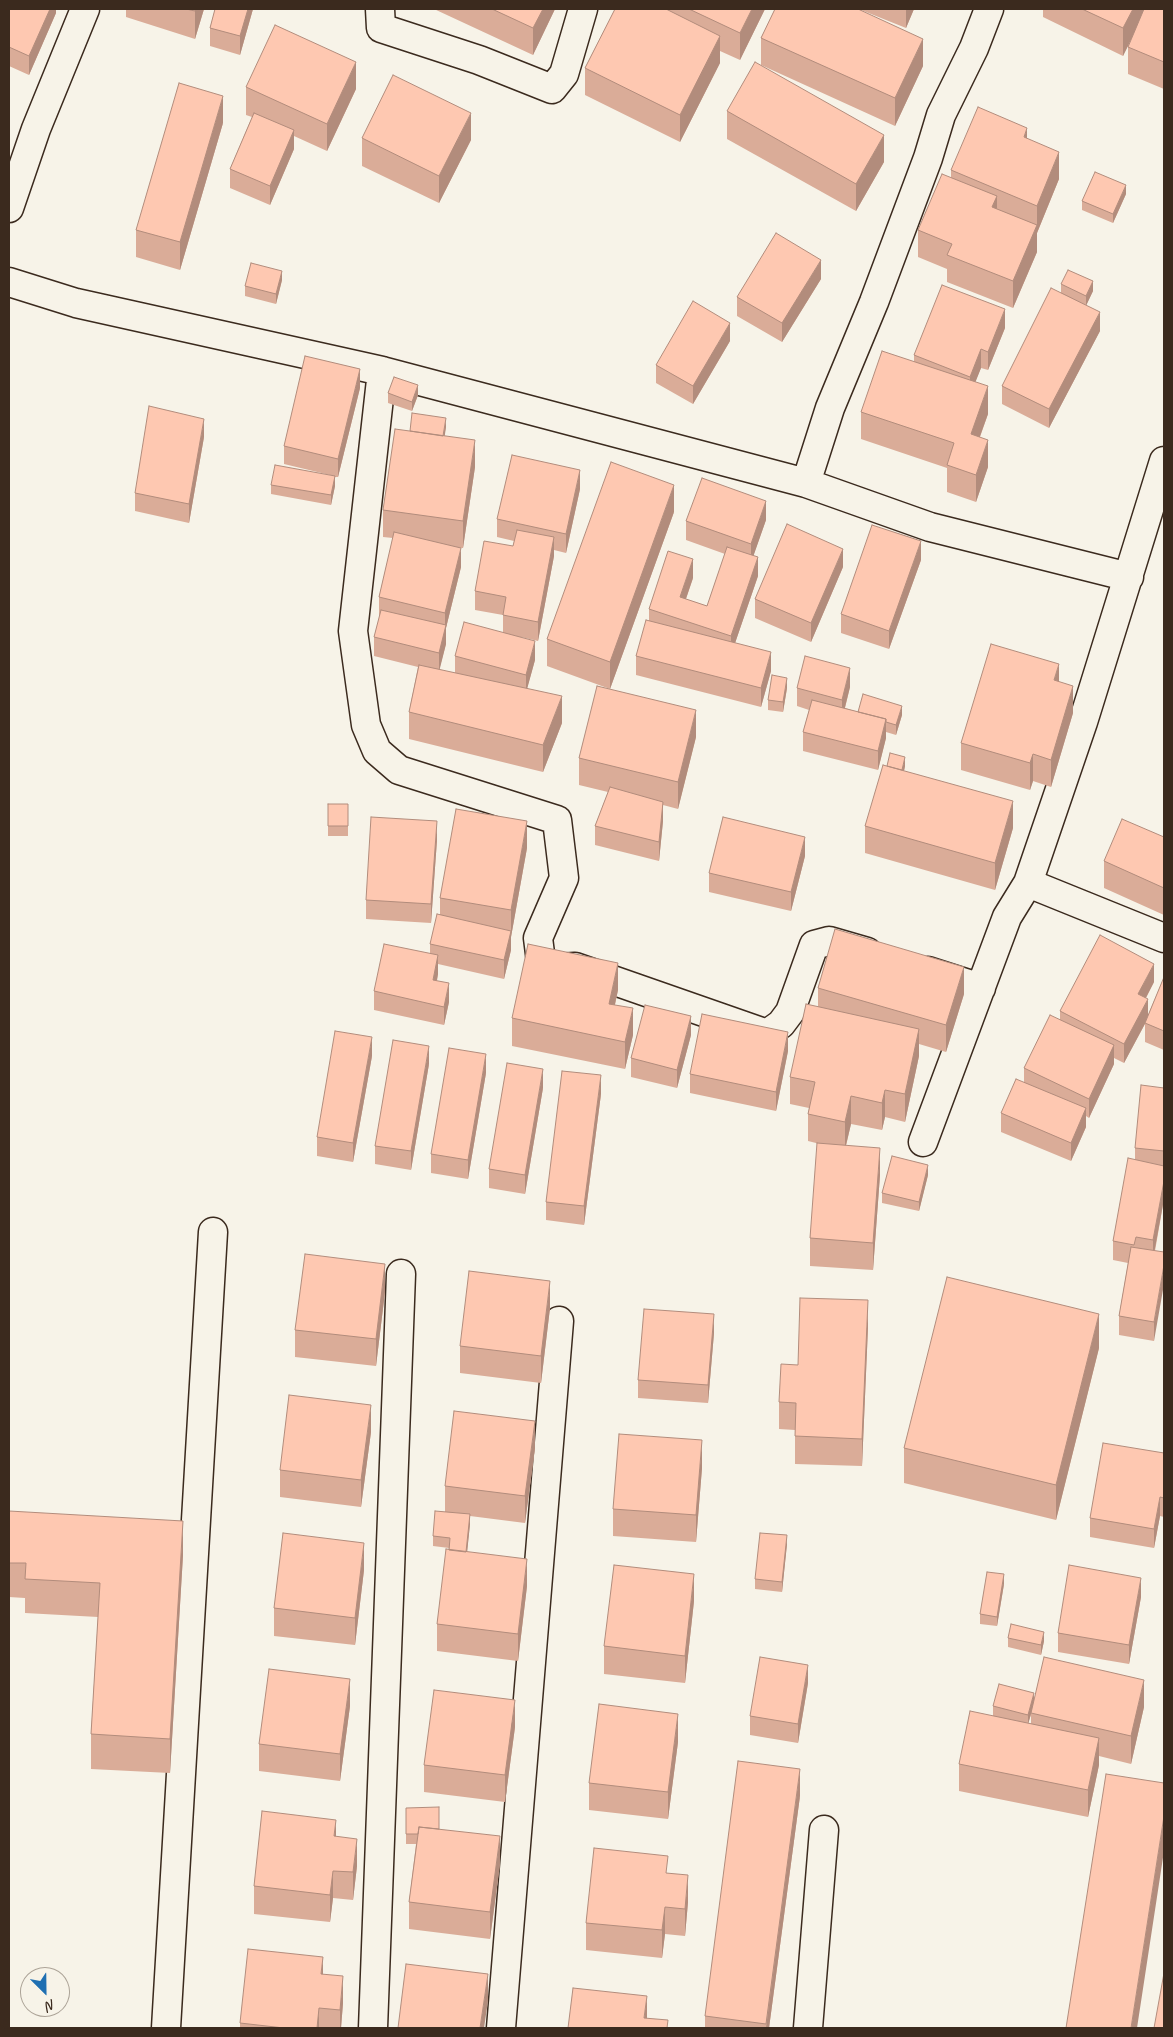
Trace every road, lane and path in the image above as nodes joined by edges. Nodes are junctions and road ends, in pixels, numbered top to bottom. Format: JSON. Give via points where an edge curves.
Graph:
{"nodes":[{"id":1,"x":85,"y":9,"type":"edge"},
{"id":2,"x":380,"y":9,"type":"edge"},
{"id":3,"x":583,"y":9,"type":"edge"},
{"id":4,"x":989,"y":9,"type":"edge"},
{"id":5,"x":9,"y":208,"type":"edge"},
{"id":6,"x":9,"y":282,"type":"edge"},
{"id":7,"x":382,"y":371,"type":"junction"},
{"id":8,"x":1164,"y":461,"type":"edge"},
{"id":9,"x":806,"y":483,"type":"junction"},
{"id":10,"x":1129,"y":577,"type":"junction"},
{"id":11,"x":1028,"y":883,"type":"junction"},
{"id":12,"x":1164,"y":938,"type":"edge"},
{"id":13,"x":981,"y":988,"type":"junction"},
{"id":14,"x":923,"y":1142,"type":"dead end"},
{"id":15,"x":213,"y":1232,"type":"dead end"},
{"id":16,"x":401,"y":1274,"type":"dead end"},
{"id":17,"x":559,"y":1321,"type":"dead end"},
{"id":18,"x":824,"y":1830,"type":"dead end"},
{"id":19,"x":166,"y":2028,"type":"edge"},
{"id":20,"x":373,"y":2028,"type":"edge"},
{"id":21,"x":502,"y":2028,"type":"edge"},
{"id":22,"x":808,"y":2028,"type":"edge"}],
"edges":[{"from":1,"to":5,"type":"street","via":[[36,129]]},
{"from":2,"to":3,"type":"street","via":[[381,28],[479,60],[552,89],[564,74]]},
{"from":4,"to":9,"type":"street","via":[[974,48],[941,114],[928,158],[874,302],[830,408]]},
{"from":6,"to":7,"type":"street","via":[[76,303]]},
{"from":7,"to":9,"type":"street"},
{"from":7,"to":13,"type":"street","via":[[353,631],[366,725],[377,751],[399,770],[557,820],[564,878],[538,938],[542,969],[575,967],[767,1034],[790,1012],[814,945],[829,940]]},
{"from":8,"to":10,"type":"street"},
{"from":9,"to":10,"type":"street","via":[[930,527]]},
{"from":10,"to":11,"type":"street"},
{"from":11,"to":12,"type":"street"},
{"from":11,"to":13,"type":"street","via":[[1007,917]]},
{"from":13,"to":14,"type":"street"},
{"from":15,"to":19,"type":"street"},
{"from":16,"to":20,"type":"street"},
{"from":17,"to":21,"type":"street"},
{"from":18,"to":22,"type":"street"}]}
